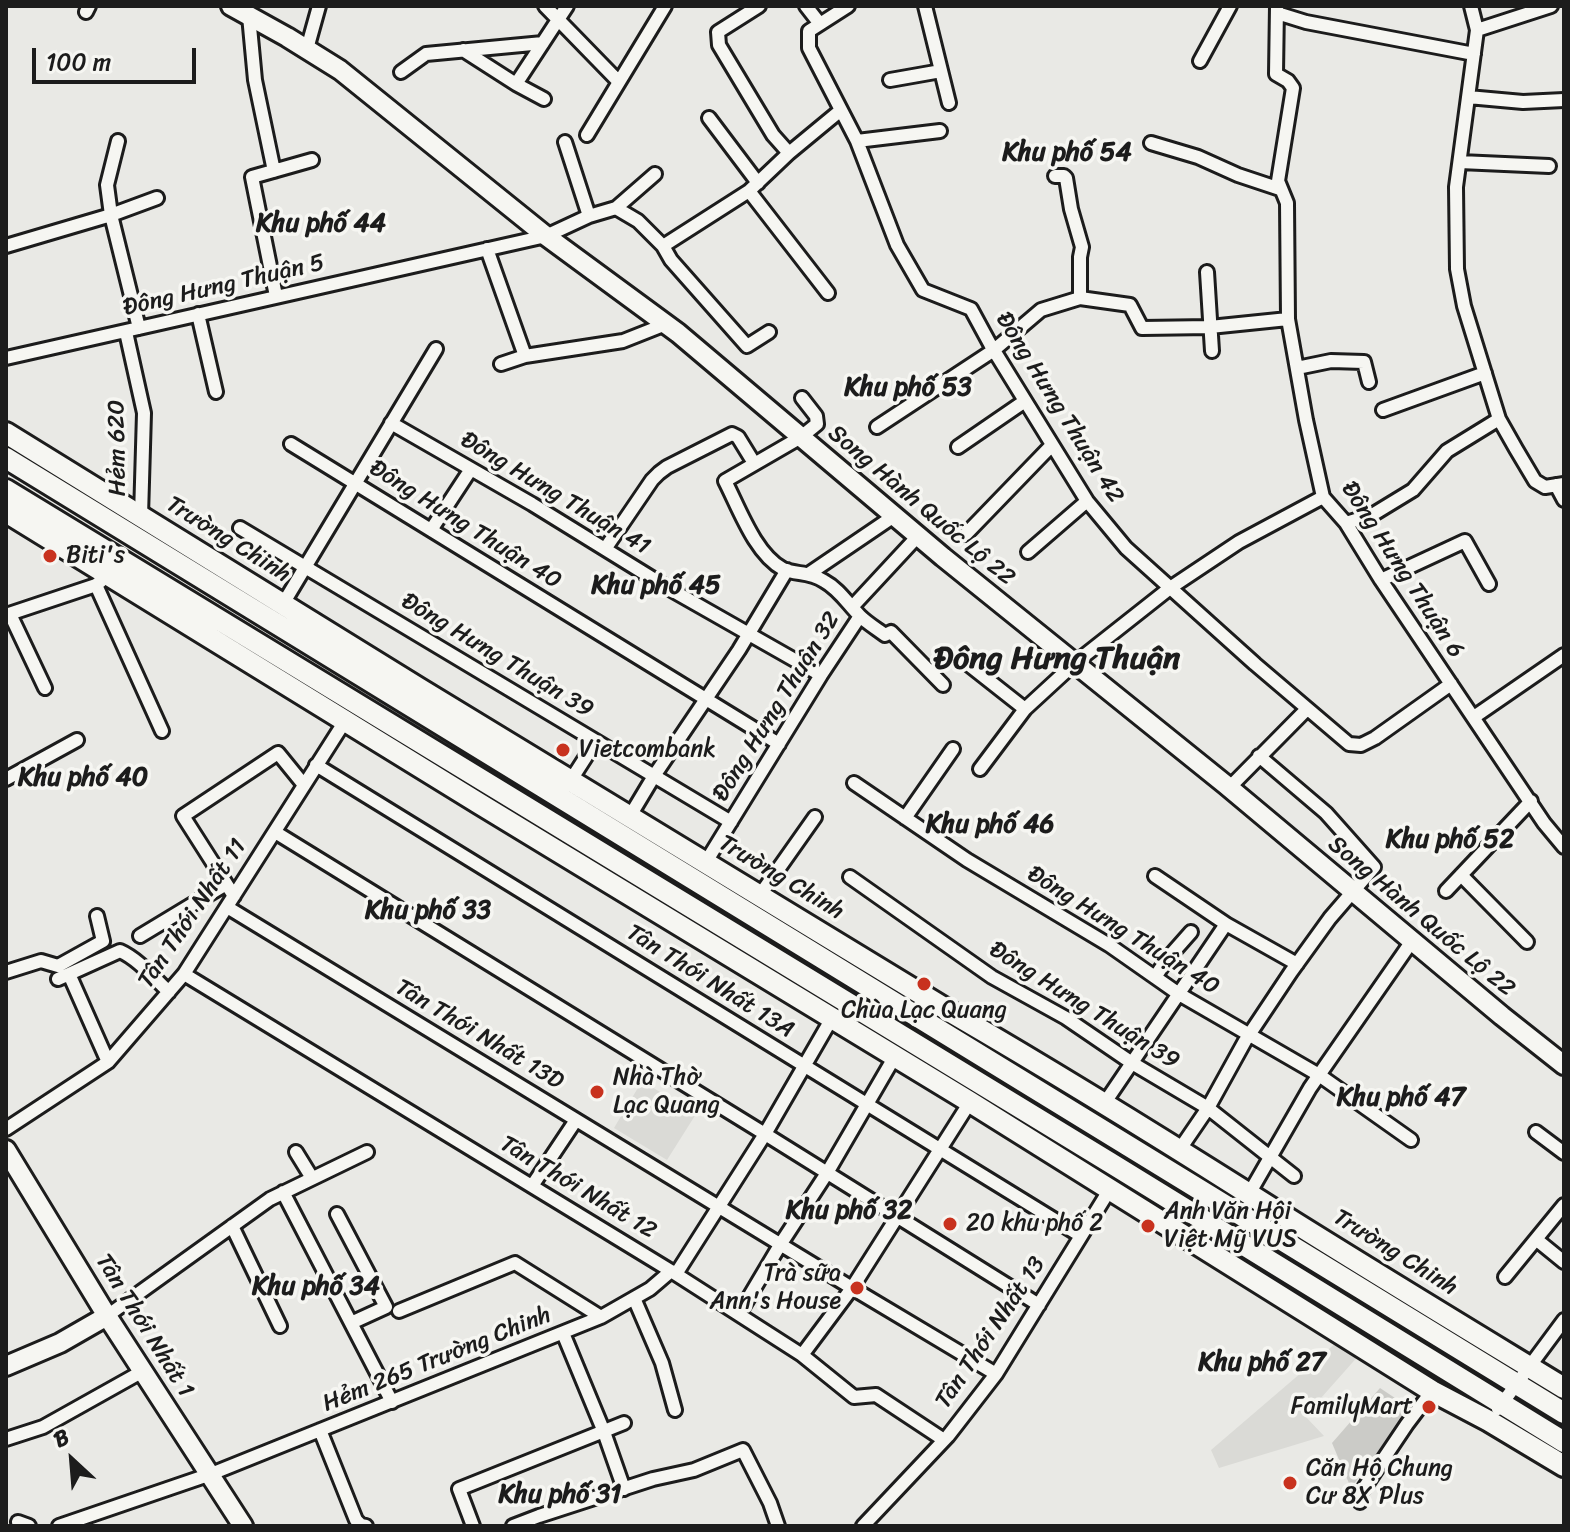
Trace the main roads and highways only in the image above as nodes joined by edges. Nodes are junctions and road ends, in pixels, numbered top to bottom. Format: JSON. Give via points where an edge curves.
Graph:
{"nodes":[{"id":1,"x":6,"y":433,"type":"edge"},
{"id":2,"x":6,"y":458,"type":"edge"},
{"id":3,"x":6,"y":490,"type":"edge"},
{"id":4,"x":6,"y":512,"type":"edge"},
{"id":5,"x":726,"y":875,"type":"junction"},
{"id":6,"x":715,"y":894,"type":"junction"},
{"id":7,"x":696,"y":923,"type":"junction"},
{"id":8,"x":1522,"y":1375,"type":"junction"},
{"id":9,"x":1564,"y":1388,"type":"edge"},
{"id":10,"x":1564,"y":1413,"type":"edge"},
{"id":11,"x":1564,"y":1442,"type":"edge"},
{"id":12,"x":1564,"y":1466,"type":"edge"}],
"edges":[{"from":1,"to":5,"type":"main road","name":"Trường Chinh"},
{"from":2,"to":6,"type":"main road","name":"Trường Chinh"},
{"from":3,"to":7,"type":"main road"},
{"from":4,"to":7,"type":"main road","via":[[102,580]]},
{"from":5,"to":6,"type":"main road"},
{"from":5,"to":8,"type":"main road","name":"Trường Chinh","via":[[1180,1149]]},
{"from":6,"to":7,"type":"main road"},
{"from":6,"to":8,"type":"main road","name":"Trường Chinh"},
{"from":7,"to":11,"type":"main road","via":[[1109,1162]]},
{"from":7,"to":12,"type":"main road","via":[[832,1018],[1432,1391]]},
{"from":8,"to":9,"type":"main road","name":"Trường Chinh"},
{"from":8,"to":10,"type":"main road","name":"Trường Chinh"}]}
